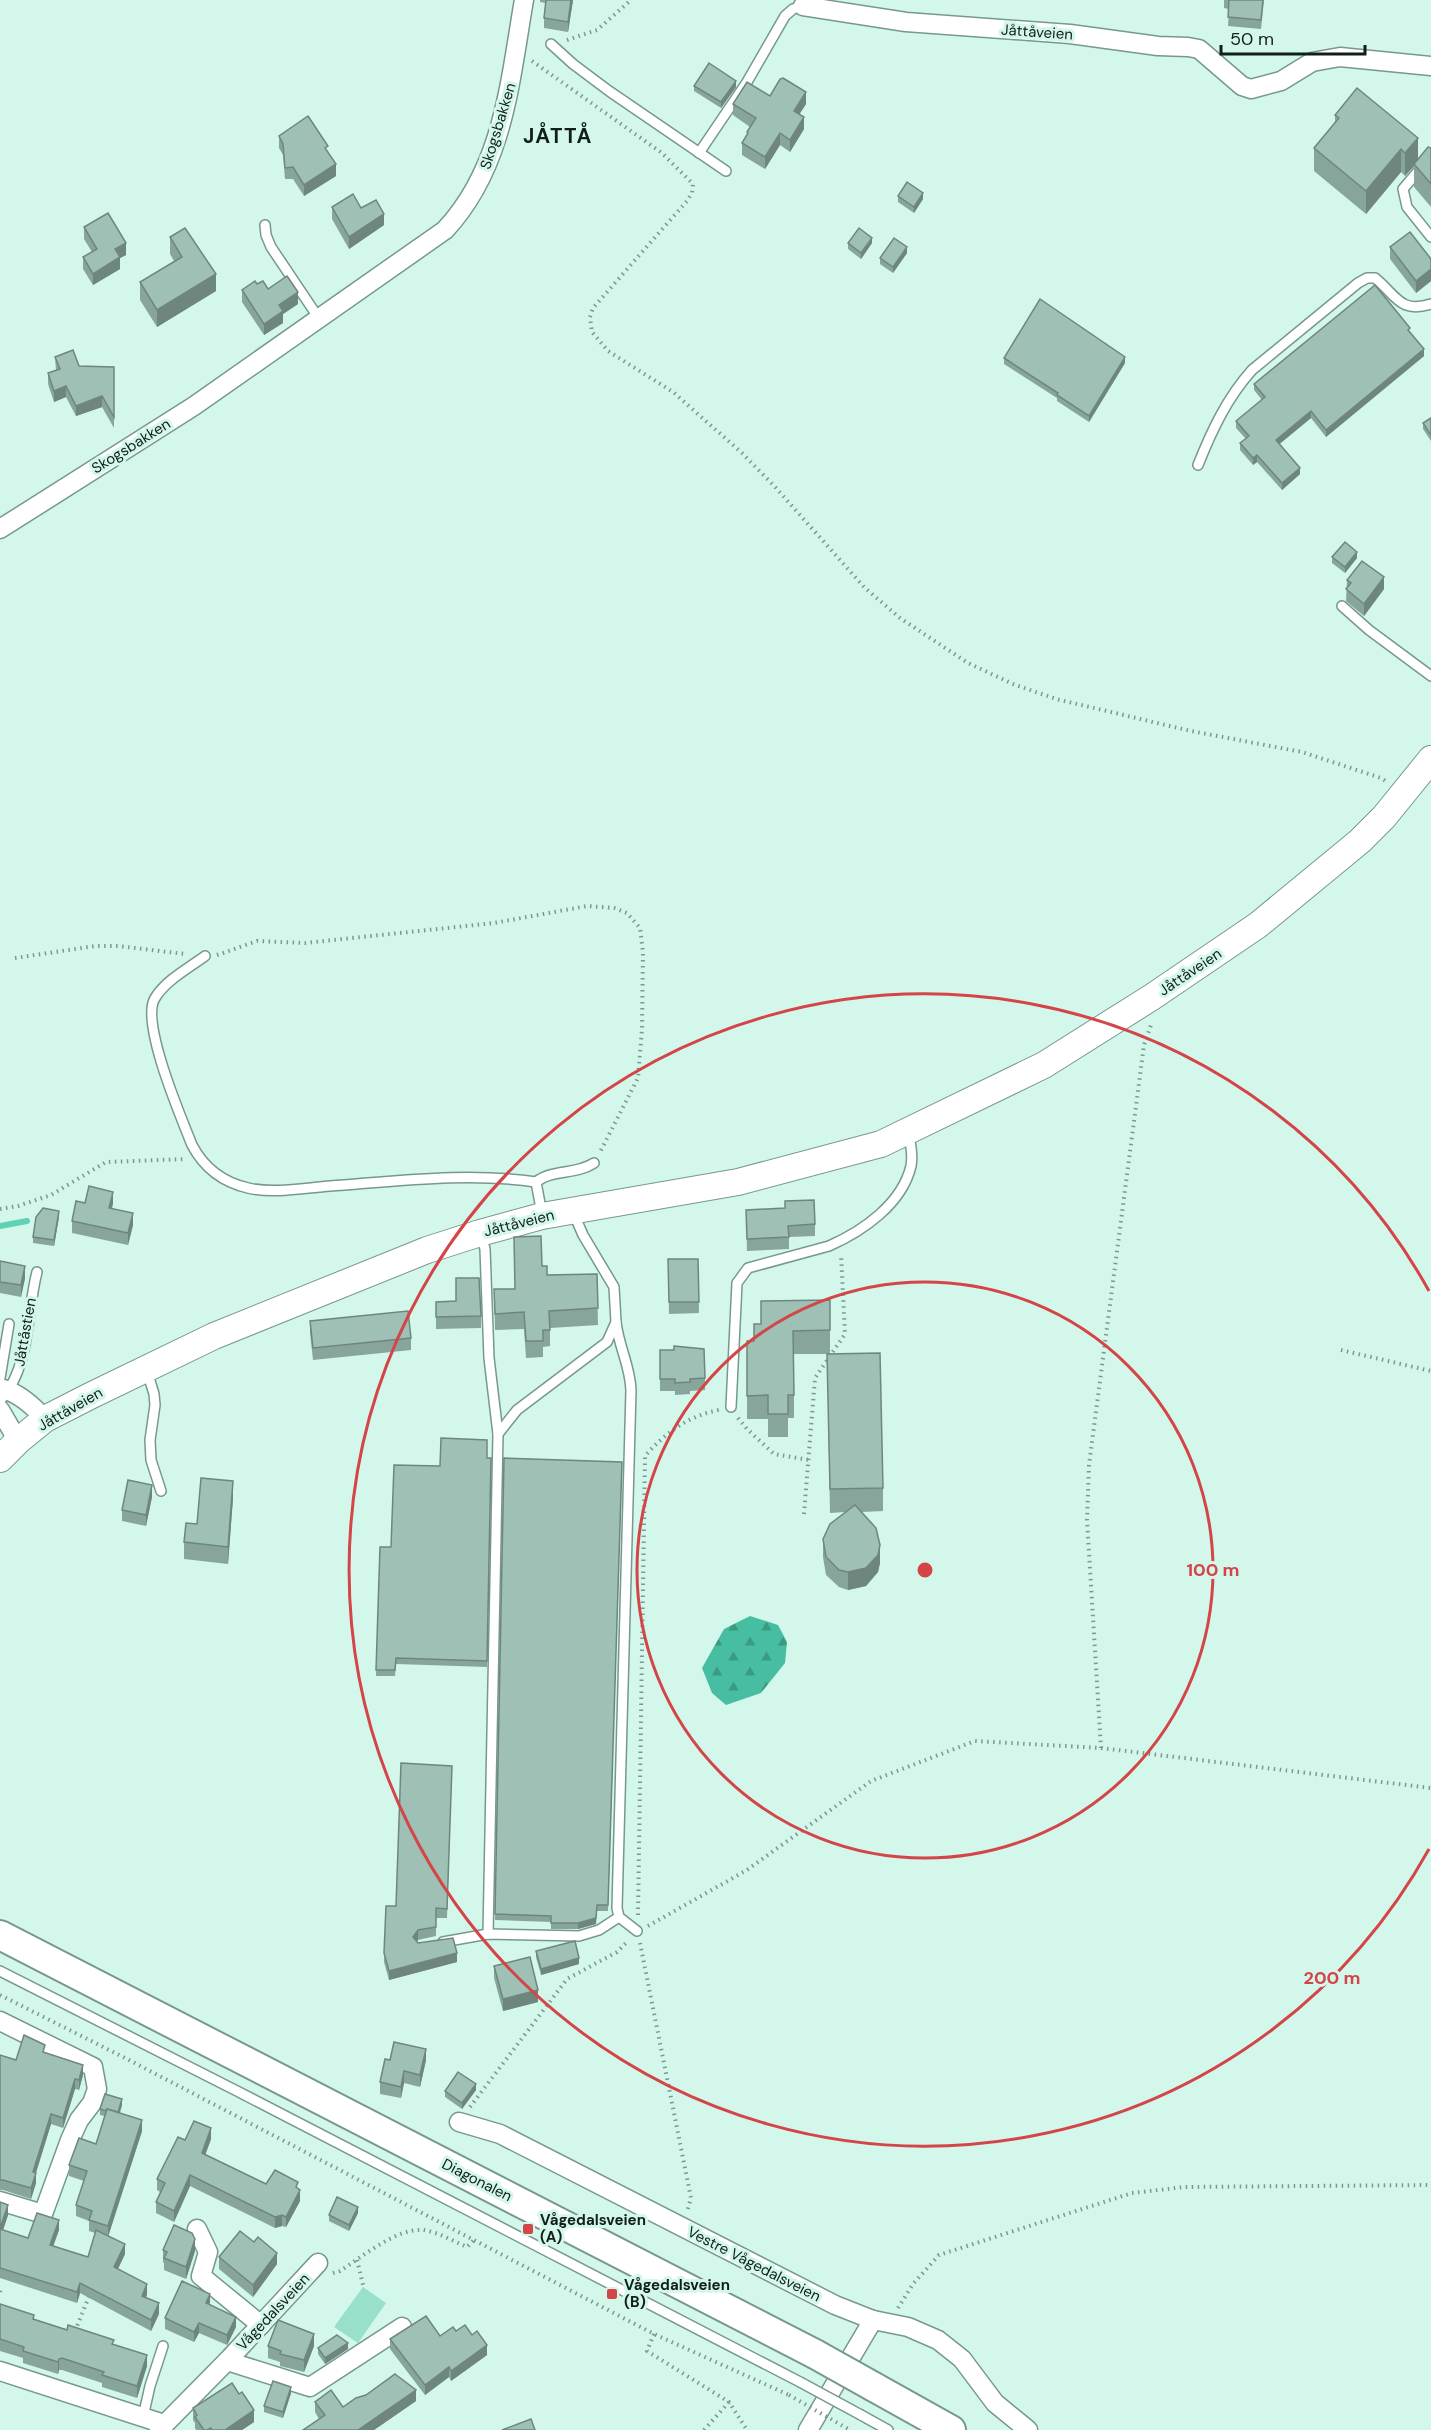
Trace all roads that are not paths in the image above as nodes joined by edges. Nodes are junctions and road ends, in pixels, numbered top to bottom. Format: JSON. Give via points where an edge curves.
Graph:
{"nodes":[{"id":1,"x":524,"y":0,"type":"edge"},
{"id":2,"x":803,"y":6,"type":"joint"},
{"id":3,"x":551,"y":44,"type":"road end"},
{"id":4,"x":1431,"y":66,"type":"edge"},
{"id":5,"x":699,"y":153,"type":"junction"},
{"id":6,"x":1431,"y":156,"type":"edge"},
{"id":7,"x":726,"y":171,"type":"dead end"},
{"id":8,"x":265,"y":225,"type":"dead end"},
{"id":9,"x":1431,"y":237,"type":"edge"},
{"id":10,"x":1431,"y":304,"type":"edge"},
{"id":11,"x":320,"y":320,"type":"junction"},
{"id":12,"x":1198,"y":465,"type":"dead end"},
{"id":13,"x":0,"y":529,"type":"edge"},
{"id":14,"x":1342,"y":606,"type":"dead end"},
{"id":15,"x":1431,"y":676,"type":"edge"},
{"id":16,"x":1431,"y":759,"type":"edge"},
{"id":17,"x":206,"y":956,"type":"road end"},
{"id":18,"x":908,"y":1131,"type":"junction"},
{"id":19,"x":594,"y":1163,"type":"road end"},
{"id":20,"x":536,"y":1182,"type":"junction"},
{"id":21,"x":572,"y":1209,"type":"junction"},
{"id":22,"x":542,"y":1216,"type":"junction"},
{"id":23,"x":480,"y":1233,"type":"junction"},
{"id":24,"x":37,"y":1272,"type":"dead end"},
{"id":25,"x":616,"y":1322,"type":"junction"},
{"id":26,"x":9,"y":1324,"type":"dead end"},
{"id":27,"x":147,"y":1368,"type":"junction"},
{"id":28,"x":2,"y":1390,"type":"edge"},
{"id":29,"x":731,"y":1407,"type":"road end"},
{"id":30,"x":0,"y":1410,"type":"edge"},
{"id":31,"x":45,"y":1419,"type":"junction"},
{"id":32,"x":498,"y":1434,"type":"junction"},
{"id":33,"x":18,"y":1441,"type":"junction"},
{"id":34,"x":0,"y":1459,"type":"edge"},
{"id":35,"x":161,"y":1491,"type":"dead end"},
{"id":36,"x":619,"y":1917,"type":"junction"},
{"id":37,"x":637,"y":1932,"type":"road end"},
{"id":38,"x":488,"y":1934,"type":"junction"},
{"id":39,"x":0,"y":1935,"type":"edge"},
{"id":40,"x":431,"y":1944,"type":"edge"},
{"id":41,"x":0,"y":1971,"type":"edge"},
{"id":42,"x":0,"y":2021,"type":"edge"},
{"id":43,"x":459,"y":2122,"type":"road end"},
{"id":44,"x":0,"y":2201,"type":"edge"},
{"id":45,"x":197,"y":2229,"type":"dead end"},
{"id":46,"x":318,"y":2263,"type":"road end"},
{"id":47,"x":882,"y":2321,"type":"junction"},
{"id":48,"x":261,"y":2325,"type":"junction"},
{"id":49,"x":402,"y":2327,"type":"dead end"},
{"id":50,"x":163,"y":2346,"type":"dead end"},
{"id":51,"x":227,"y":2361,"type":"junction"},
{"id":52,"x":0,"y":2371,"type":"edge"},
{"id":53,"x":143,"y":2417,"type":"junction"},
{"id":54,"x":161,"y":2427,"type":"edge"},
{"id":55,"x":808,"y":2430,"type":"edge"},
{"id":56,"x":888,"y":2430,"type":"edge"},
{"id":57,"x":951,"y":2430,"type":"edge"},
{"id":58,"x":1028,"y":2430,"type":"edge"}],
"edges":[{"from":1,"to":11,"type":"street","name":"Skogsbakken","via":[[505,112],[484,174],[460,214],[445,230]]},
{"from":2,"to":4,"type":"street","name":"Jåttåveien","via":[[906,22],[1070,34],[1199,49],[1242,86],[1251,89],[1281,81],[1312,62],[1340,57]]},
{"from":2,"to":5,"type":"lane","name":"Jåttåveien","via":[[785,16]]},
{"from":3,"to":5,"type":"lane","via":[[591,78]]},
{"from":5,"to":7,"type":"lane"},
{"from":6,"to":9,"type":"lane","via":[[1403,189],[1407,207]]},
{"from":8,"to":11,"type":"lane","via":[[272,247]]},
{"from":10,"to":12,"type":"lane","via":[[1408,307],[1375,278],[1358,283],[1239,384],[1215,423]]},
{"from":11,"to":13,"type":"street","name":"Skogsbakken","via":[[194,406]]},
{"from":14,"to":15,"type":"lane"},
{"from":16,"to":18,"type":"main road","name":"Jåttåveien","via":[[1360,842],[1258,925],[1152,998],[1044,1065]]},
{"from":17,"to":20,"type":"lane","via":[[165,986],[154,999],[150,1012],[161,1058],[192,1145],[199,1158],[222,1178],[250,1188],[275,1190],[502,1177]]},
{"from":18,"to":21,"type":"main road","name":"Jåttåveien","via":[[880,1144],[738,1182]]},
{"from":18,"to":29,"type":"lane","via":[[911,1167],[886,1209],[841,1241],[748,1268],[737,1282]]},
{"from":19,"to":20,"type":"lane"},
{"from":20,"to":22,"type":"lane"},
{"from":21,"to":22,"type":"main road","name":"Jåttåveien"},
{"from":21,"to":25,"type":"lane","via":[[614,1287]]},
{"from":22,"to":23,"type":"main road","name":"Jåttåveien"},
{"from":23,"to":27,"type":"main road","name":"Jåttåveien","via":[[427,1250]]},
{"from":23,"to":32,"type":"lane","via":[[485,1249],[489,1358]]},
{"from":24,"to":28,"type":"lane","name":"Jåttåstien","via":[[22,1361]]},
{"from":25,"to":32,"type":"lane","via":[[607,1342],[517,1410]]},
{"from":25,"to":36,"type":"lane","via":[[621,1353],[631,1374]]},
{"from":26,"to":28,"type":"lane","name":"Jåttåstien"},
{"from":27,"to":31,"type":"main road","name":"Jåttåveien"},
{"from":27,"to":35,"type":"lane","via":[[154,1394],[151,1461]]},
{"from":28,"to":31,"type":"street","via":[[29,1403]]},
{"from":30,"to":33,"type":"street"},
{"from":31,"to":33,"type":"main road","name":"Jåttåveien"},
{"from":32,"to":38,"type":"lane"},
{"from":33,"to":34,"type":"main road","name":"Jåttåveien"},
{"from":36,"to":37,"type":"lane"},
{"from":36,"to":38,"type":"lane","via":[[599,1930],[579,1936]]},
{"from":38,"to":40,"type":"lane"},
{"from":39,"to":57,"type":"main road","name":"Diagonalen","bridge":true,"via":[[815,2354]]},
{"from":41,"to":56,"type":"lane","bridge":true},
{"from":42,"to":44,"type":"street","via":[[93,2067],[97,2089],[70,2140],[43,2214]]},
{"from":43,"to":47,"type":"street","name":"Vestre Vågedalsveien","via":[[500,2134],[835,2305]]},
{"from":45,"to":48,"type":"street","via":[[208,2252],[201,2276]]},
{"from":46,"to":48,"type":"street","name":"Vågedalsveien"},
{"from":47,"to":55,"type":"street"},
{"from":47,"to":58,"type":"street","name":"Vestre Vågedalsveien","via":[[938,2340],[962,2359],[995,2403]]},
{"from":48,"to":51,"type":"street","name":"Vågedalsveien"},
{"from":49,"to":51,"type":"street","name":"Vågedalsveien","via":[[310,2387]]},
{"from":50,"to":53,"type":"lane"},
{"from":51,"to":54,"type":"street","name":"Vågedalsveien"},
{"from":52,"to":53,"type":"street"},
{"from":53,"to":54,"type":"street"}]}
